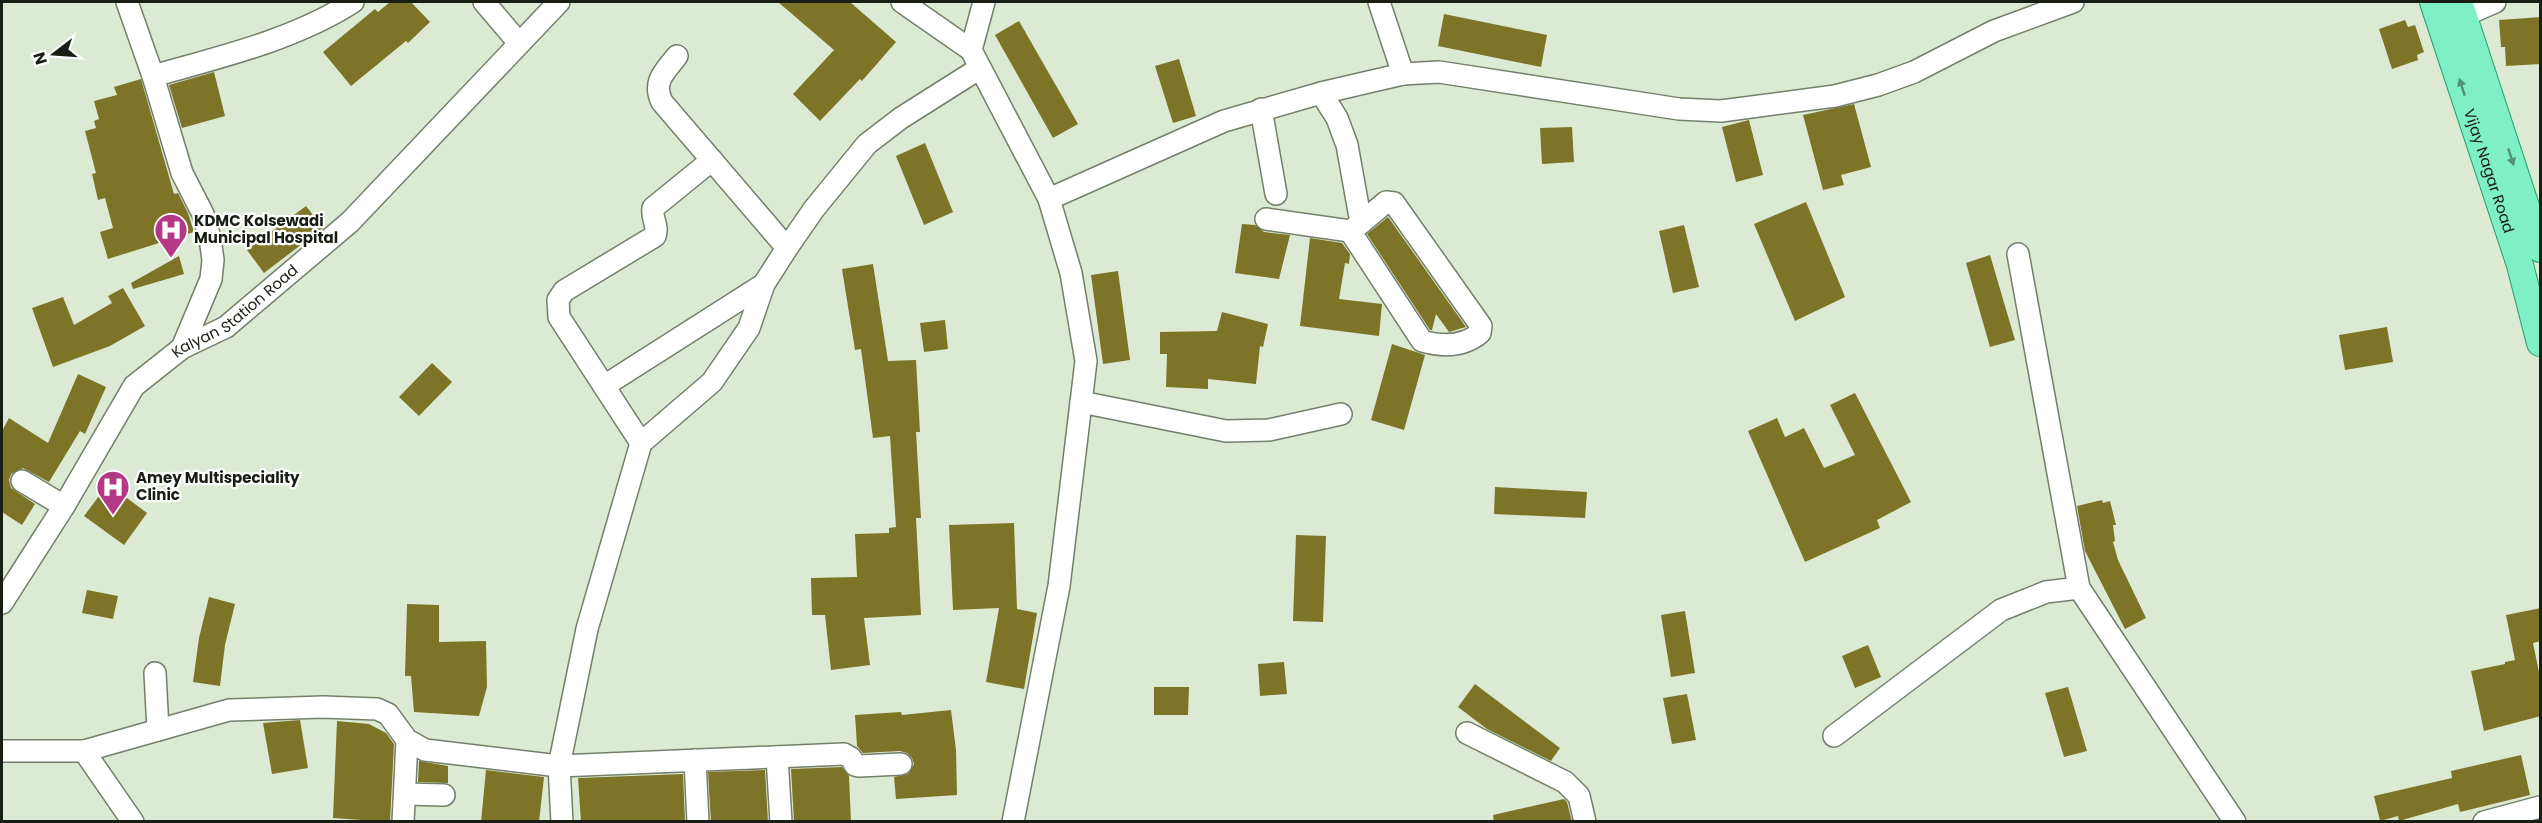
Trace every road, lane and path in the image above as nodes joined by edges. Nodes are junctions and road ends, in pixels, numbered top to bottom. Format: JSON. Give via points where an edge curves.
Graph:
{"nodes":[{"id":1,"x":127,"y":2,"type":"edge"},
{"id":2,"x":353,"y":2,"type":"edge"},
{"id":3,"x":484,"y":2,"type":"edge"},
{"id":4,"x":559,"y":2,"type":"edge"},
{"id":5,"x":902,"y":2,"type":"edge"},
{"id":6,"x":984,"y":2,"type":"edge"},
{"id":7,"x":1379,"y":2,"type":"edge"},
{"id":8,"x":2073,"y":2,"type":"edge"},
{"id":9,"x":2495,"y":2,"type":"edge"},
{"id":10,"x":2450,"y":11,"type":"edge"},
{"id":11,"x":519,"y":43,"type":"junction"},
{"id":12,"x":677,"y":56,"type":"dead end"},
{"id":13,"x":976,"y":59,"type":"junction"},
{"id":14,"x":1403,"y":74,"type":"junction"},
{"id":15,"x":153,"y":76,"type":"junction"},
{"id":16,"x":1321,"y":93,"type":"junction"},
{"id":17,"x":1261,"y":109,"type":"junction"},
{"id":18,"x":712,"y":160,"type":"junction"},
{"id":19,"x":1276,"y":194,"type":"dead end"},
{"id":20,"x":1049,"y":199,"type":"junction"},
{"id":21,"x":1266,"y":219,"type":"dead end"},
{"id":22,"x":1356,"y":227,"type":"junction"},
{"id":23,"x":787,"y":248,"type":"junction"},
{"id":24,"x":2541,"y":249,"type":"edge"},
{"id":25,"x":2018,"y":254,"type":"dead end"},
{"id":26,"x":2533,"y":280,"type":"edge"},
{"id":27,"x":764,"y":284,"type":"junction"},
{"id":28,"x":2541,"y":343,"type":"edge"},
{"id":29,"x":182,"y":348,"type":"junction"},
{"id":30,"x":604,"y":386,"type":"junction"},
{"id":31,"x":1081,"y":402,"type":"junction"},
{"id":32,"x":1341,"y":414,"type":"dead end"},
{"id":33,"x":640,"y":443,"type":"junction"},
{"id":34,"x":22,"y":481,"type":"dead end"},
{"id":35,"x":64,"y":506,"type":"junction"},
{"id":36,"x":2079,"y":588,"type":"junction"},
{"id":37,"x":2,"y":603,"type":"edge"},
{"id":38,"x":154,"y":673,"type":"dead end"},
{"id":39,"x":158,"y":730,"type":"junction"},
{"id":40,"x":1467,"y":733,"type":"dead end"},
{"id":41,"x":1834,"y":736,"type":"dead end"},
{"id":42,"x":407,"y":740,"type":"junction"},
{"id":43,"x":2,"y":751,"type":"edge"},
{"id":44,"x":84,"y":751,"type":"junction"},
{"id":45,"x":777,"y":757,"type":"junction"},
{"id":46,"x":695,"y":760,"type":"junction"},
{"id":47,"x":901,"y":764,"type":"dead end"},
{"id":48,"x":559,"y":766,"type":"junction"},
{"id":49,"x":405,"y":794,"type":"junction"},
{"id":50,"x":444,"y":795,"type":"dead end"},
{"id":51,"x":2541,"y":807,"type":"edge"},
{"id":52,"x":133,"y":822,"type":"edge"},
{"id":53,"x":403,"y":822,"type":"edge"},
{"id":54,"x":562,"y":822,"type":"edge"},
{"id":55,"x":698,"y":822,"type":"edge"},
{"id":56,"x":781,"y":822,"type":"edge"},
{"id":57,"x":1013,"y":822,"type":"edge"},
{"id":58,"x":1585,"y":822,"type":"edge"},
{"id":59,"x":2235,"y":822,"type":"edge"},
{"id":60,"x":2484,"y":822,"type":"edge"}],
"edges":[{"from":1,"to":15,"type":"street"},
{"from":2,"to":15,"type":"street","via":[[288,33]]},
{"from":3,"to":11,"type":"street"},
{"from":4,"to":11,"type":"street","name":"Kalyan Station Road"},
{"from":5,"to":13,"type":"street"},
{"from":6,"to":13,"type":"street"},
{"from":7,"to":14,"type":"street"},
{"from":8,"to":14,"type":"street","via":[[1994,31],[1914,72],[1878,85],[1835,96],[1721,111],[1679,109],[1439,72]]},
{"from":9,"to":10,"type":"street"},
{"from":10,"to":24,"type":"main road","name":"Vijay Nagar Road","one_way":true},
{"from":26,"to":10,"type":"main road","name":"Vijay Nagar Road","one_way":true},
{"from":11,"to":29,"type":"street","name":"Kalyan Station Road","via":[[350,222],[226,327]]},
{"from":12,"to":18,"type":"street","via":[[661,75],[658,94]]},
{"from":13,"to":20,"type":"street"},
{"from":13,"to":23,"type":"street","via":[[867,144]]},
{"from":14,"to":16,"type":"street"},
{"from":15,"to":29,"type":"street","via":[[182,173],[205,222],[213,260],[211,279]]},
{"from":16,"to":17,"type":"street"},
{"from":16,"to":22,"type":"street","via":[[1337,118],[1347,145]]},
{"from":17,"to":19,"type":"street"},
{"from":17,"to":20,"type":"street","via":[[1203,129]]},
{"from":18,"to":23,"type":"street"},
{"from":18,"to":30,"type":"street","via":[[653,208],[657,227],[654,236],[560,294],[560,316]]},
{"from":20,"to":31,"type":"street","via":[[1071,273],[1086,361]]},
{"from":21,"to":22,"type":"street"},
{"from":22,"to":22,"type":"street","via":[[1386,202],[1394,203],[1481,327],[1480,333],[1460,345],[1422,341]]},
{"from":23,"to":27,"type":"street"},
{"from":25,"to":36,"type":"street"},
{"from":26,"to":28,"type":"main road","name":"Vijay Nagar Road"},
{"from":27,"to":30,"type":"street"},
{"from":27,"to":33,"type":"street","via":[[749,328],[712,382]]},
{"from":29,"to":35,"type":"street","name":"Kalyan Station Road","via":[[134,386]]},
{"from":30,"to":33,"type":"street"},
{"from":31,"to":32,"type":"street","via":[[1226,430],[1269,430]]},
{"from":31,"to":57,"type":"street","via":[[1059,586]]},
{"from":33,"to":48,"type":"street","via":[[587,629]]},
{"from":34,"to":35,"type":"street"},
{"from":35,"to":37,"type":"street","name":"Kalyan Station Road"},
{"from":36,"to":41,"type":"street","via":[[2046,592],[2001,610]]},
{"from":36,"to":59,"type":"street"},
{"from":38,"to":39,"type":"street"},
{"from":39,"to":42,"type":"street","via":[[229,710],[366,708],[388,714]]},
{"from":39,"to":44,"type":"street"},
{"from":40,"to":58,"type":"street","via":[[1565,782],[1579,796]]},
{"from":42,"to":48,"type":"street","via":[[425,750]]},
{"from":42,"to":49,"type":"street"},
{"from":43,"to":44,"type":"street"},
{"from":44,"to":52,"type":"street"},
{"from":45,"to":46,"type":"street"},
{"from":45,"to":47,"type":"street","via":[[844,754],[860,766]]},
{"from":45,"to":56,"type":"street"},
{"from":46,"to":48,"type":"street"},
{"from":46,"to":55,"type":"street"},
{"from":48,"to":54,"type":"street"},
{"from":49,"to":50,"type":"street"},
{"from":49,"to":53,"type":"street"},
{"from":51,"to":60,"type":"street"}]}
